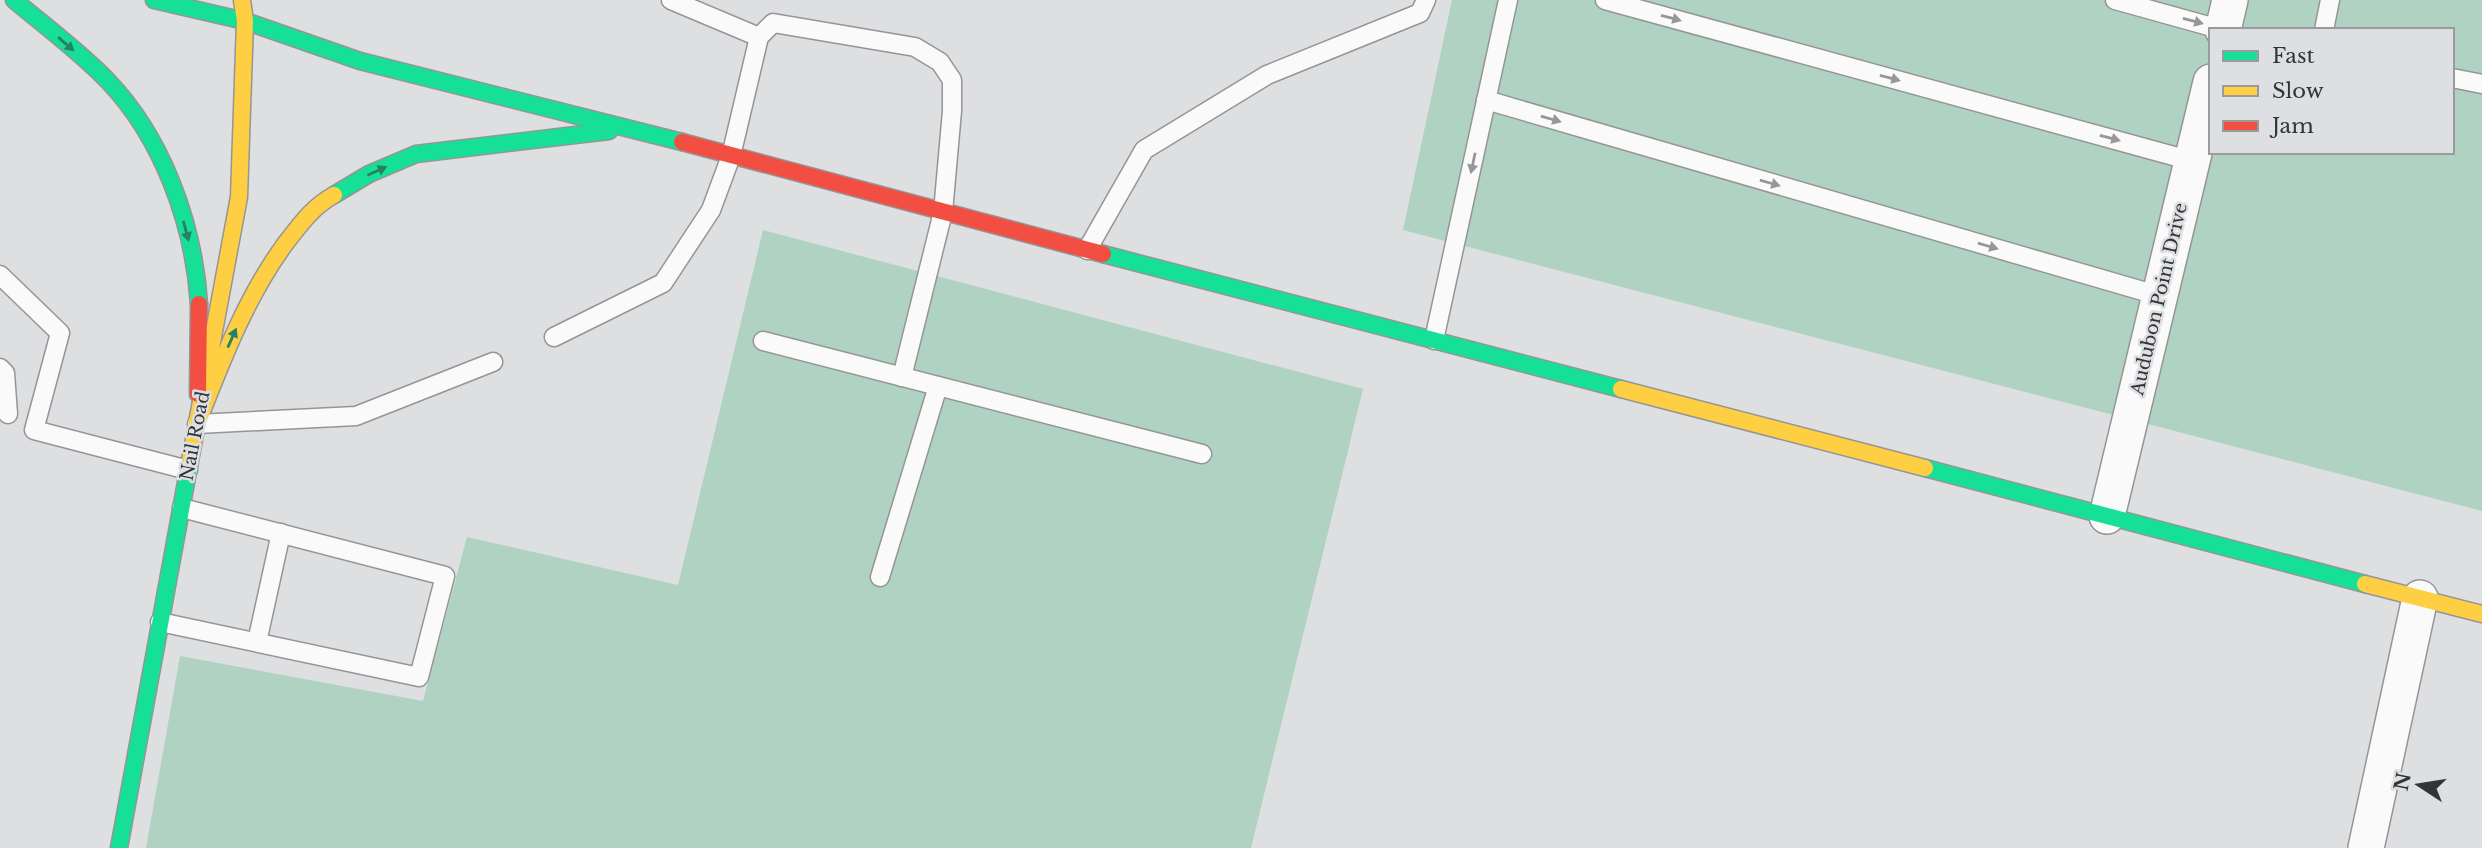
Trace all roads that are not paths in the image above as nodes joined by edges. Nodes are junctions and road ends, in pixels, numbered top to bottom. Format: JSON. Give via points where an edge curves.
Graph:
{"nodes":[{"id":1,"x":14,"y":0,"type":"edge"},
{"id":2,"x":154,"y":0,"type":"edge"},
{"id":3,"x":242,"y":0,"type":"edge"},
{"id":4,"x":257,"y":0,"type":"edge"},
{"id":5,"x":671,"y":0,"type":"edge"},
{"id":6,"x":1426,"y":0,"type":"edge"},
{"id":7,"x":1508,"y":0,"type":"edge"},
{"id":8,"x":1605,"y":0,"type":"edge"},
{"id":9,"x":2115,"y":0,"type":"edge"},
{"id":10,"x":2230,"y":0,"type":"edge"},
{"id":11,"x":2330,"y":0,"type":"edge"},
{"id":12,"x":245,"y":21,"type":"junction"},
{"id":13,"x":2216,"y":28,"type":"edge"},
{"id":14,"x":2223,"y":28,"type":"edge"},
{"id":15,"x":2324,"y":28,"type":"edge"},
{"id":16,"x":759,"y":37,"type":"junction"},
{"id":17,"x":2454,"y":78,"type":"edge"},
{"id":18,"x":2482,"y":84,"type":"edge"},
{"id":19,"x":2209,"y":90,"type":"edge"},
{"id":20,"x":1486,"y":100,"type":"junction"},
{"id":21,"x":632,"y":128,"type":"junction"},
{"id":22,"x":731,"y":156,"type":"junction"},
{"id":23,"x":2192,"y":161,"type":"junction"},
{"id":24,"x":943,"y":212,"type":"junction"},
{"id":25,"x":1087,"y":250,"type":"junction"},
{"id":26,"x":0,"y":275,"type":"edge"},
{"id":27,"x":2160,"y":296,"type":"junction"},
{"id":28,"x":554,"y":337,"type":"dead end"},
{"id":29,"x":1434,"y":340,"type":"junction"},
{"id":30,"x":763,"y":341,"type":"dead end"},
{"id":31,"x":493,"y":362,"type":"dead end"},
{"id":32,"x":0,"y":368,"type":"edge"},
{"id":33,"x":902,"y":377,"type":"junction"},
{"id":34,"x":938,"y":386,"type":"junction"},
{"id":35,"x":4,"y":414,"type":"edge"},
{"id":36,"x":197,"y":424,"type":"junction"},
{"id":37,"x":34,"y":430,"type":"junction"},
{"id":38,"x":1202,"y":454,"type":"dead end"},
{"id":39,"x":188,"y":470,"type":"junction"},
{"id":40,"x":182,"y":508,"type":"junction"},
{"id":41,"x":2107,"y":516,"type":"junction"},
{"id":42,"x":281,"y":533,"type":"junction"},
{"id":43,"x":880,"y":577,"type":"dead end"},
{"id":44,"x":2420,"y":598,"type":"junction"},
{"id":45,"x":2482,"y":614,"type":"edge"},
{"id":46,"x":160,"y":622,"type":"junction"},
{"id":47,"x":257,"y":642,"type":"junction"},
{"id":48,"x":119,"y":848,"type":"edge"},
{"id":49,"x":2366,"y":848,"type":"edge"}],
"edges":[{"from":1,"to":36,"type":"main road","one_way":true,"via":[[118,91],[159,154],[197,273],[201,324]]},
{"from":2,"to":12,"type":"main road"},
{"from":3,"to":12,"type":"main road","name":"Nail Road"},
{"from":4,"to":12,"type":"main road","name":"Nail Road"},
{"from":5,"to":16,"type":"lane"},
{"from":6,"to":25,"type":"lane","via":[[1420,13],[1268,75],[1144,150]]},
{"from":7,"to":20,"type":"lane"},
{"from":8,"to":23,"type":"lane","one_way":true},
{"from":9,"to":13,"type":"lane","one_way":true},
{"from":10,"to":14,"type":"street"},
{"from":11,"to":15,"type":"lane"},
{"from":12,"to":21,"type":"main road","via":[[360,61]]},
{"from":12,"to":36,"type":"main road","name":"Nail Road","via":[[239,197]]},
{"from":16,"to":22,"type":"lane"},
{"from":16,"to":24,"type":"lane","via":[[773,23],[915,47],[940,62],[952,80]]},
{"from":17,"to":18,"type":"lane"},
{"from":19,"to":23,"type":"street","name":"Audubon Point Drive"},
{"from":20,"to":27,"type":"lane","one_way":true},
{"from":20,"to":29,"type":"lane","one_way":true},
{"from":21,"to":22,"type":"main road"},
{"from":36,"to":21,"type":"main road","one_way":true,"via":[[231,338],[264,273],[306,216],[323,201],[369,174],[416,155]]},
{"from":22,"to":24,"type":"main road"},
{"from":22,"to":28,"type":"lane","via":[[710,210],[663,283]]},
{"from":23,"to":27,"type":"street","name":"Audubon Point Drive"},
{"from":24,"to":25,"type":"main road"},
{"from":24,"to":33,"type":"lane"},
{"from":25,"to":29,"type":"main road"},
{"from":26,"to":37,"type":"lane","via":[[60,333]]},
{"from":27,"to":41,"type":"street","name":"Audubon Point Drive"},
{"from":29,"to":41,"type":"main road"},
{"from":30,"to":33,"type":"lane"},
{"from":31,"to":36,"type":"lane","via":[[356,416]]},
{"from":32,"to":35,"type":"lane","via":[[5,373]]},
{"from":33,"to":34,"type":"lane"},
{"from":34,"to":38,"type":"lane"},
{"from":34,"to":43,"type":"lane"},
{"from":35,"to":37,"type":"lane"},
{"from":36,"to":39,"type":"main road","name":"Nail Road"},
{"from":37,"to":39,"type":"lane"},
{"from":39,"to":40,"type":"main road","name":"Nail Road"},
{"from":40,"to":42,"type":"lane"},
{"from":40,"to":46,"type":"main road","name":"Nail Road"},
{"from":41,"to":44,"type":"main road"},
{"from":42,"to":47,"type":"lane"},
{"from":42,"to":47,"type":"lane","via":[[445,576],[419,677]]},
{"from":44,"to":45,"type":"main road"},
{"from":44,"to":49,"type":"street"},
{"from":46,"to":47,"type":"lane"},
{"from":46,"to":48,"type":"main road","name":"Nail Road"}]}
